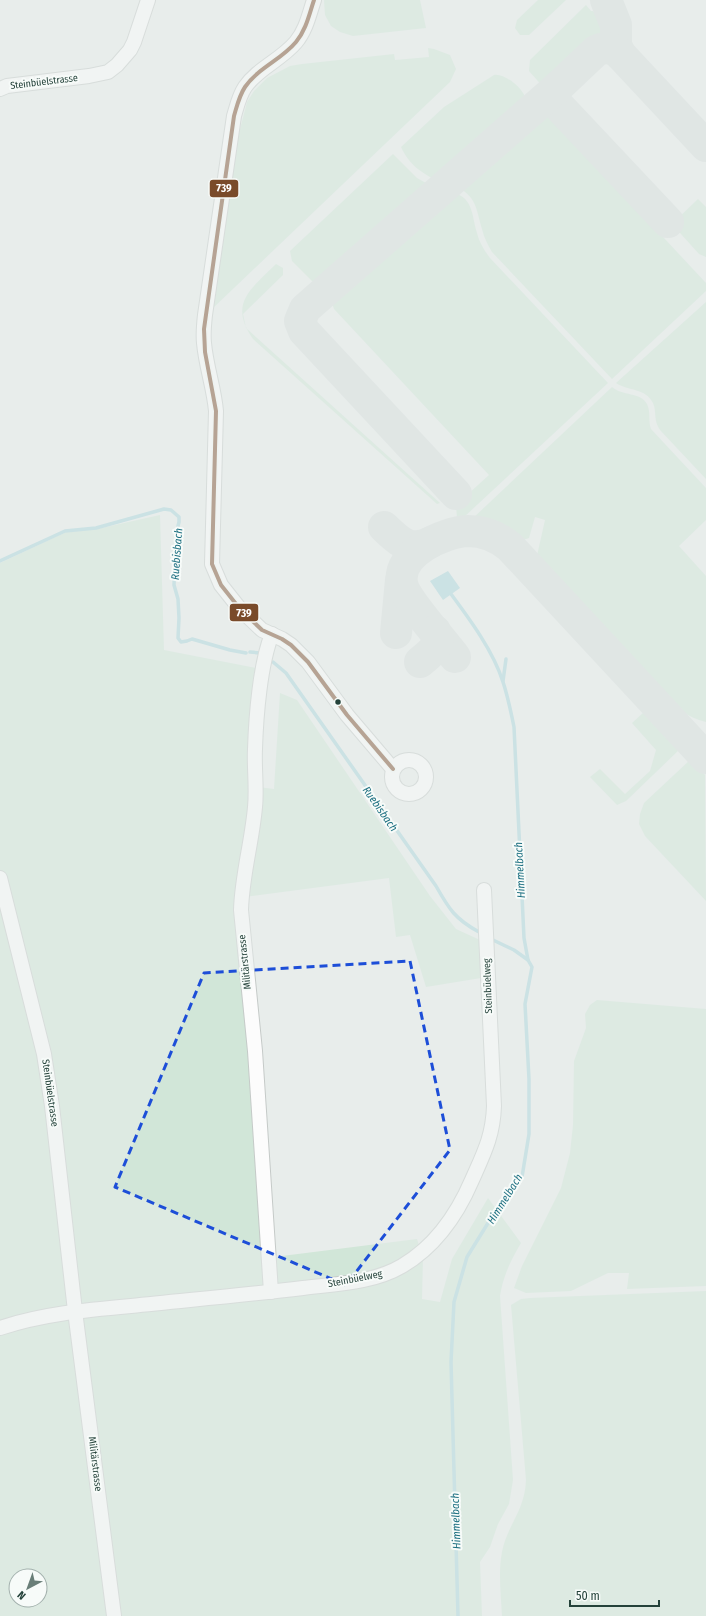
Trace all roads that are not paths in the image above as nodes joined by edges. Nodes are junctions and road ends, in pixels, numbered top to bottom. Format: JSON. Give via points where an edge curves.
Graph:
{"nodes":[{"id":1,"x":148,"y":0,"type":"edge"},
{"id":2,"x":314,"y":0,"type":"edge"},
{"id":3,"x":0,"y":89,"type":"edge"},
{"id":4,"x":272,"y":634,"type":"junction"},
{"id":5,"x":393,"y":769,"type":"dead end"},
{"id":6,"x":0,"y":878,"type":"edge"},
{"id":7,"x":484,"y":890,"type":"dead end"},
{"id":8,"x":271,"y":1292,"type":"junction"},
{"id":9,"x":75,"y":1311,"type":"junction"},
{"id":10,"x":0,"y":1328,"type":"edge"},
{"id":11,"x":114,"y":1616,"type":"edge"}],
"edges":[{"from":1,"to":3,"type":"street","name":"Steinbüelstrasse","via":[[134,42],[124,58],[108,72]]},
{"from":2,"to":4,"type":"street","via":[[306,26],[296,42],[287,52],[253,77],[240,97],[234,116],[205,315],[206,357],[216,411],[212,564],[221,585],[240,609],[262,630]]},
{"from":4,"to":5,"type":"street","via":[[291,645],[308,662],[347,715]]},
{"from":4,"to":8,"type":"street","name":"Militärstrasse","via":[[261,686],[255,748],[255,807],[241,910],[255,1051]]},
{"from":6,"to":9,"type":"street","name":"Steinbüelstrasse","via":[[44,1054]]},
{"from":7,"to":8,"type":"street","name":"Steinbüelweg","via":[[493,1125],[465,1196],[452,1218],[427,1248],[402,1266],[355,1281]]},
{"from":8,"to":9,"type":"street","name":"Steinbüelweg"},
{"from":9,"to":10,"type":"street","name":"Steinbüelweg","via":[[36,1317]]},
{"from":9,"to":11,"type":"street","name":"Militärstrasse"}]}
